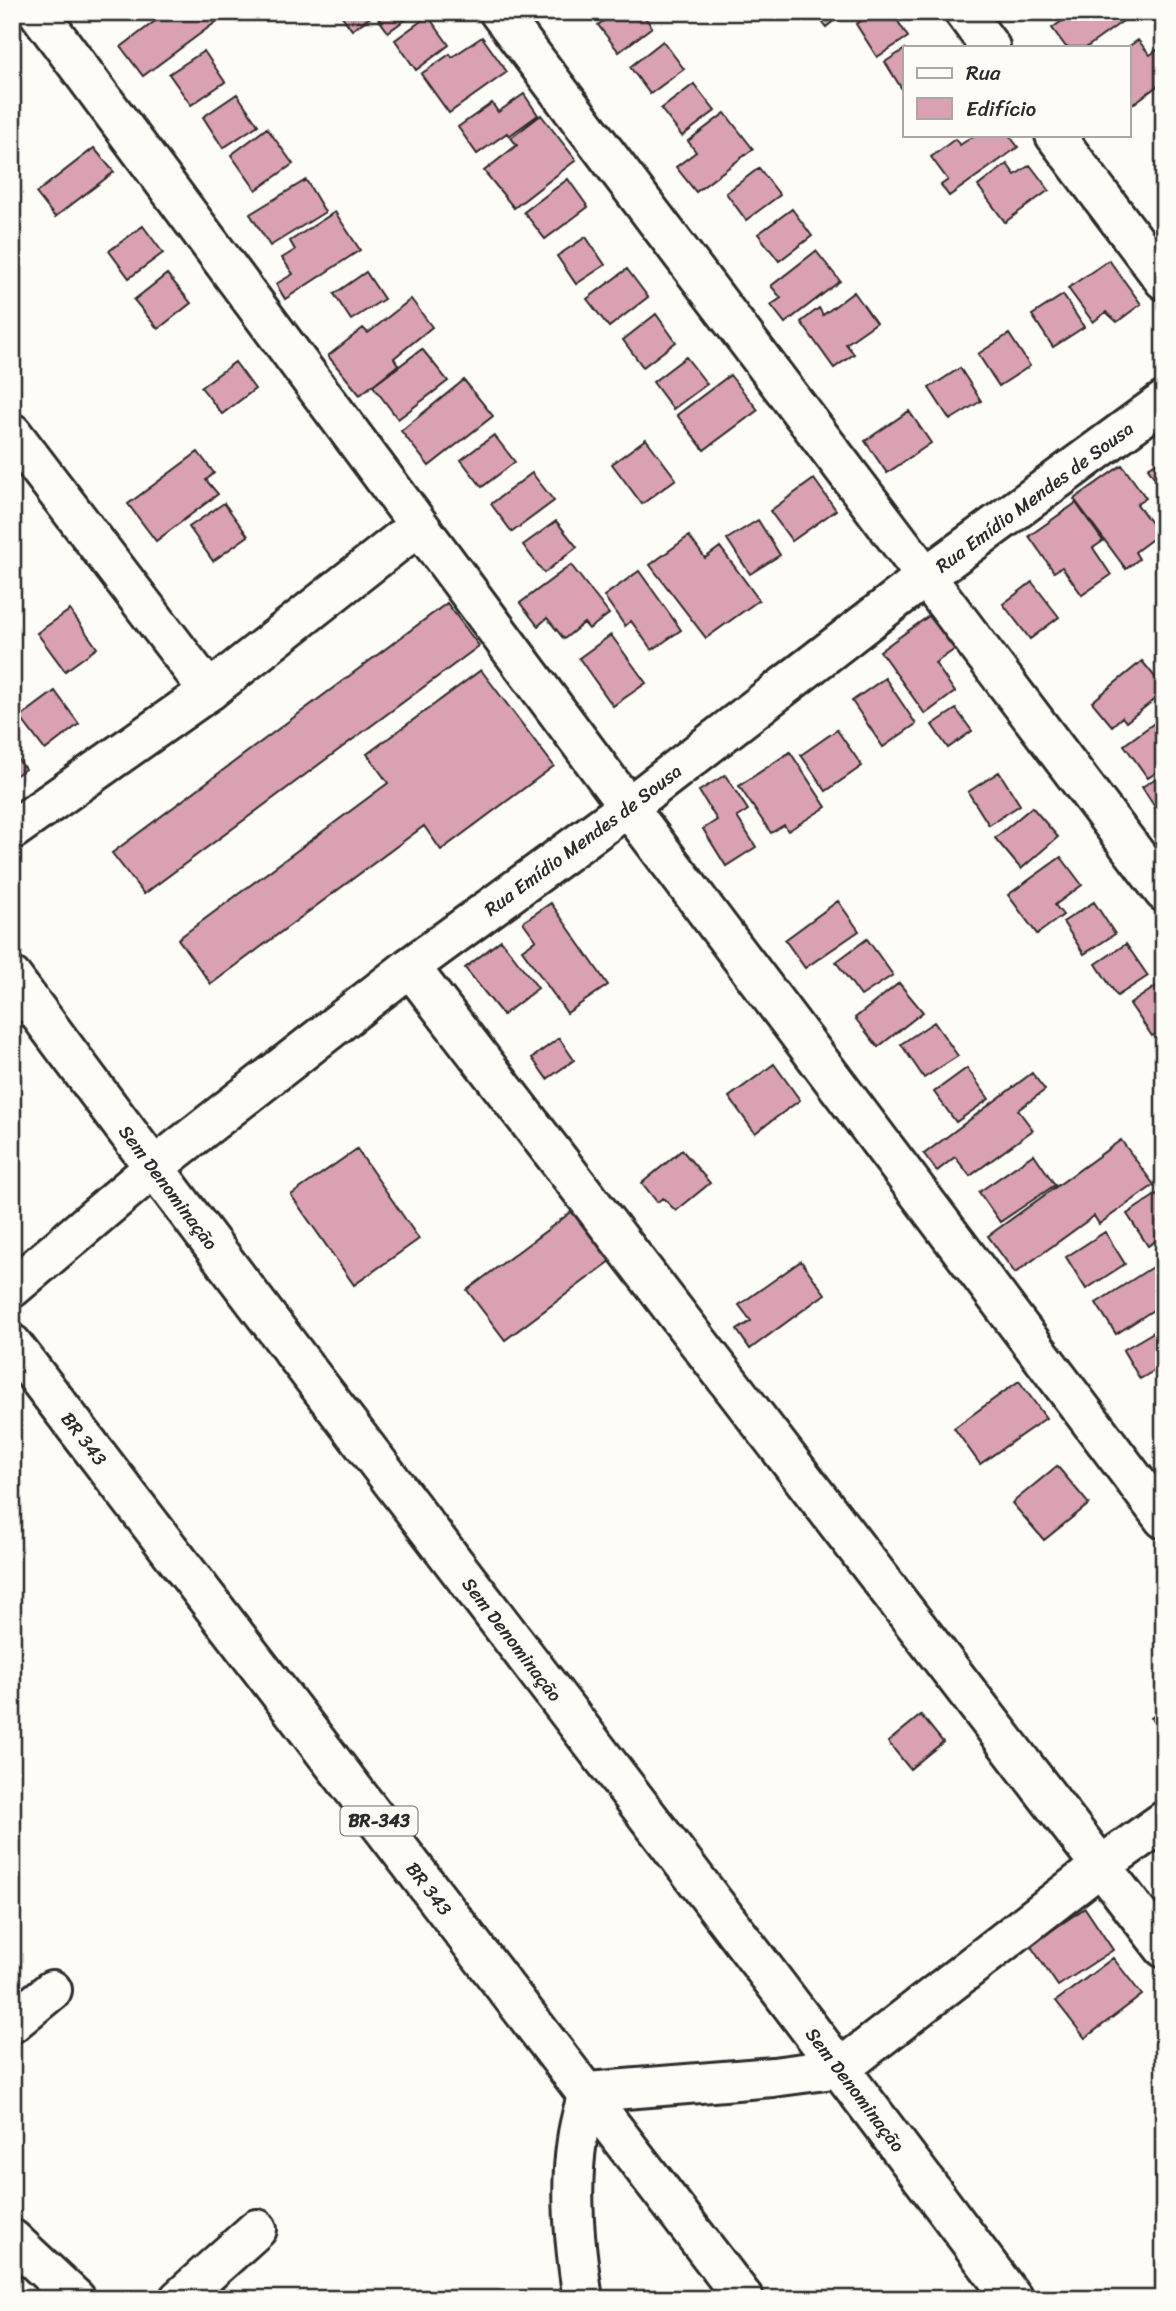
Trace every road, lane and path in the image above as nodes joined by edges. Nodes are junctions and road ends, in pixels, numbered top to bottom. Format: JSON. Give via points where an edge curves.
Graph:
{"nodes":[{"id":1,"x":38,"y":12,"type":"edge"},
{"id":2,"x":499,"y":12,"type":"edge"},
{"id":3,"x":964,"y":12,"type":"edge"},
{"id":4,"x":989,"y":46,"type":"edge"},
{"id":5,"x":1056,"y":136,"type":"edge"},
{"id":6,"x":1164,"y":281,"type":"edge"},
{"id":7,"x":1164,"y":401,"type":"edge"},
{"id":8,"x":12,"y":433,"type":"edge"},
{"id":9,"x":418,"y":526,"type":"junction"},
{"id":10,"x":925,"y":577,"type":"junction"},
{"id":11,"x":209,"y":691,"type":"junction"},
{"id":12,"x":628,"y":807,"type":"junction"},
{"id":13,"x":12,"y":830,"type":"edge"},
{"id":14,"x":1164,"y":892,"type":"edge"},
{"id":15,"x":410,"y":967,"type":"junction"},
{"id":16,"x":12,"y":977,"type":"edge"},
{"id":17,"x":153,"y":1168,"type":"junction"},
{"id":18,"x":12,"y":1288,"type":"edge"},
{"id":19,"x":12,"y":1344,"type":"edge"},
{"id":20,"x":1164,"y":1519,"type":"edge"},
{"id":21,"x":1164,"y":1821,"type":"edge"},
{"id":22,"x":1102,"y":1865,"type":"junction"},
{"id":23,"x":1164,"y":1948,"type":"edge"},
{"id":24,"x":51,"y":1990,"type":"dead end"},
{"id":25,"x":12,"y":2024,"type":"edge"},
{"id":26,"x":841,"y":2068,"type":"junction"},
{"id":27,"x":588,"y":2092,"type":"junction"},
{"id":28,"x":257,"y":2229,"type":"dead end"},
{"id":29,"x":12,"y":2239,"type":"edge"},
{"id":30,"x":76,"y":2299,"type":"edge"},
{"id":31,"x":179,"y":2299,"type":"edge"},
{"id":32,"x":583,"y":2299,"type":"edge"},
{"id":33,"x":744,"y":2299,"type":"edge"},
{"id":34,"x":1013,"y":2299,"type":"edge"}],
"edges":[{"from":1,"to":9,"type":"street"},
{"from":2,"to":10,"type":"street"},
{"from":3,"to":4,"type":"street"},
{"from":5,"to":6,"type":"street"},
{"from":7,"to":10,"type":"street","name":"Rua Emídio Mendes de Sousa"},
{"from":8,"to":11,"type":"street"},
{"from":9,"to":11,"type":"street"},
{"from":9,"to":12,"type":"street"},
{"from":10,"to":12,"type":"street","name":"Rua Emídio Mendes de Sousa"},
{"from":10,"to":14,"type":"street"},
{"from":11,"to":13,"type":"street"},
{"from":12,"to":15,"type":"street","name":"Rua Emídio Mendes de Sousa"},
{"from":12,"to":20,"type":"street"},
{"from":15,"to":17,"type":"street","name":"Rua Emídio Mendes de Sousa"},
{"from":15,"to":22,"type":"street"},
{"from":16,"to":17,"type":"street","name":"Sem Denominação"},
{"from":17,"to":18,"type":"street","name":"Rua Emídio Mendes de Sousa"},
{"from":17,"to":26,"type":"street","name":"Sem Denominação"},
{"from":19,"to":27,"type":"street","name":"BR 343","number":"BR-343"},
{"from":21,"to":22,"type":"street"},
{"from":22,"to":23,"type":"street"},
{"from":22,"to":26,"type":"street"},
{"from":24,"to":25,"type":"street"},
{"from":26,"to":27,"type":"street"},
{"from":26,"to":34,"type":"street","name":"Sem Denominação"},
{"from":27,"to":32,"type":"street","via":[[577,2140],[574,2189]]},
{"from":27,"to":33,"type":"street","name":"BR 343","number":"BR-343"},
{"from":28,"to":31,"type":"street"},
{"from":29,"to":30,"type":"street"}]}
